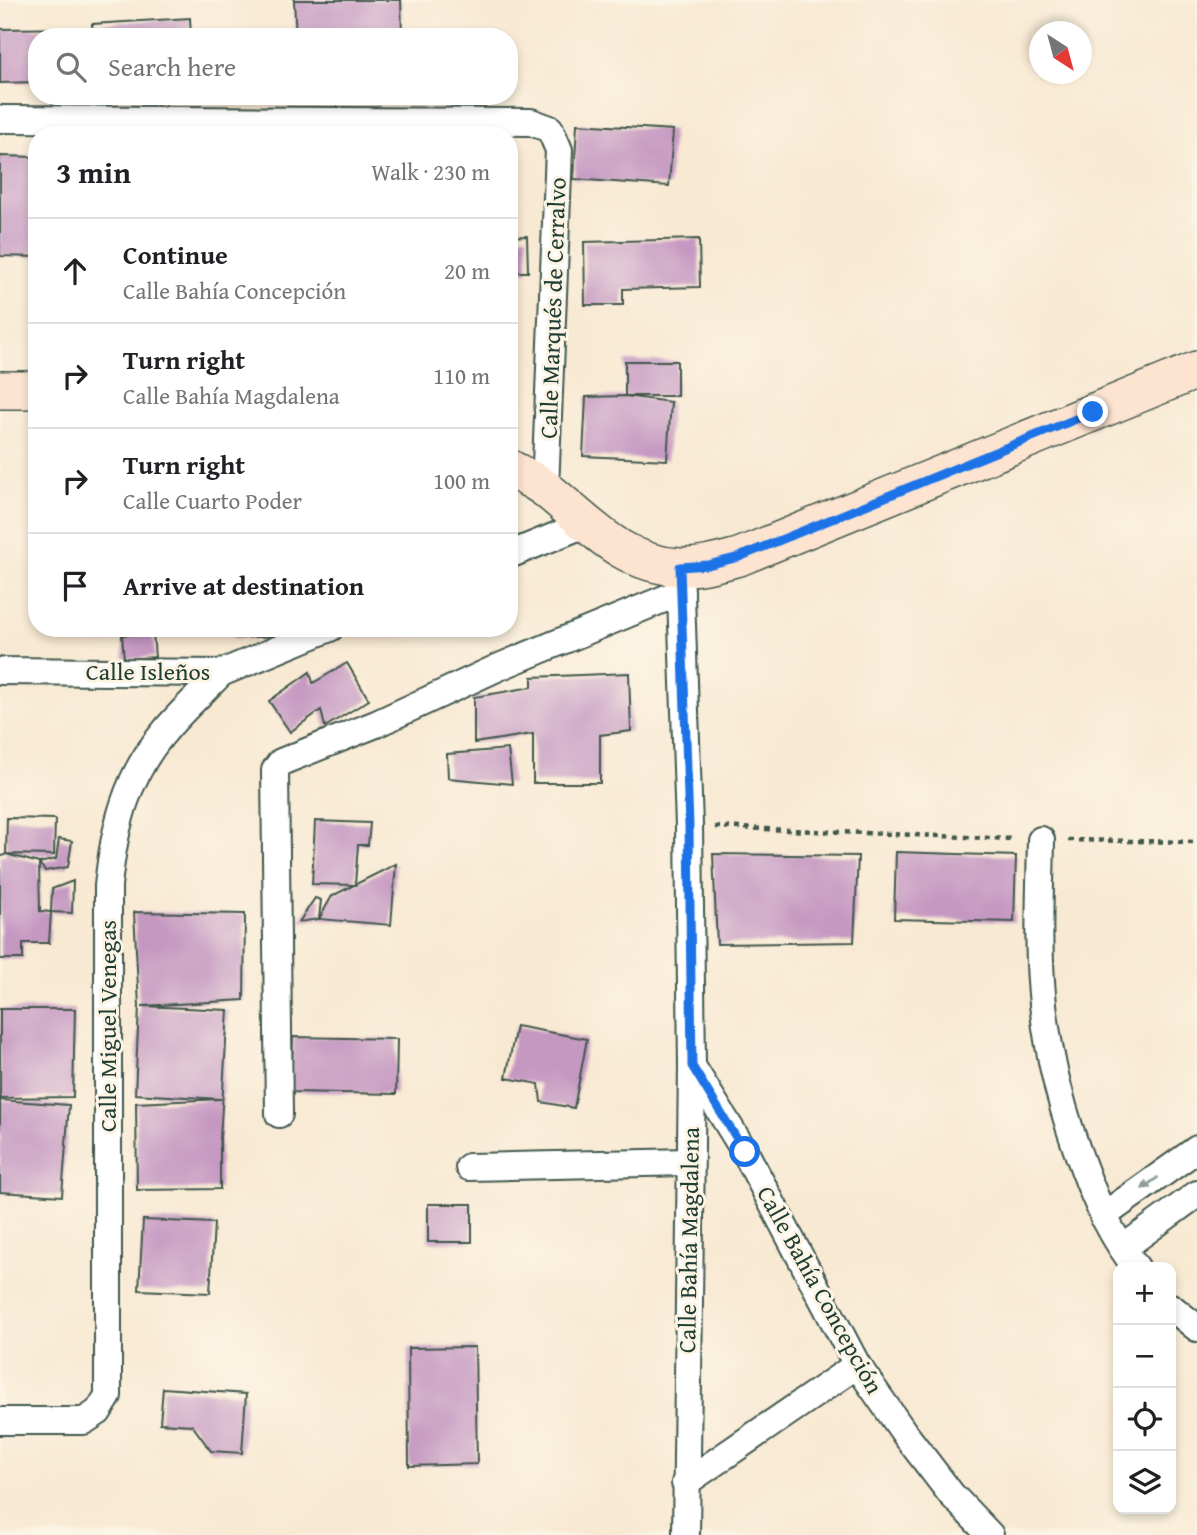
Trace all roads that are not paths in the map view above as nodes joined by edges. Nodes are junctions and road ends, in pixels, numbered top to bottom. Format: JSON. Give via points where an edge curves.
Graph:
{"nodes":[{"id":1,"x":0,"y":119,"type":"edge"},
{"id":2,"x":1197,"y":370,"type":"edge"},
{"id":3,"x":0,"y":390,"type":"edge"},
{"id":4,"x":28,"y":390,"type":"edge"},
{"id":5,"x":518,"y":473,"type":"edge"},
{"id":6,"x":545,"y":489,"type":"junction"},
{"id":7,"x":584,"y":524,"type":"junction"},
{"id":8,"x":518,"y":551,"type":"edge"},
{"id":9,"x":680,"y":579,"type":"junction"},
{"id":10,"x":308,"y":637,"type":"edge"},
{"id":11,"x":0,"y":671,"type":"edge"},
{"id":12,"x":221,"y":673,"type":"junction"},
{"id":13,"x":1041,"y":840,"type":"road end"},
{"id":14,"x":692,"y":1066,"type":"junction"},
{"id":15,"x":279,"y":1114,"type":"dead end"},
{"id":16,"x":1197,"y":1149,"type":"edge"},
{"id":17,"x":690,"y":1162,"type":"junction"},
{"id":18,"x":469,"y":1167,"type":"dead end"},
{"id":19,"x":1197,"y":1194,"type":"edge"},
{"id":20,"x":1103,"y":1216,"type":"junction"},
{"id":21,"x":1129,"y":1258,"type":"edge"},
{"id":22,"x":1176,"y":1311,"type":"edge"},
{"id":23,"x":1197,"y":1328,"type":"edge"},
{"id":24,"x":857,"y":1365,"type":"junction"},
{"id":25,"x":0,"y":1421,"type":"edge"},
{"id":26,"x":685,"y":1483,"type":"junction"},
{"id":27,"x":686,"y":1535,"type":"edge"},
{"id":28,"x":990,"y":1535,"type":"edge"}],
"edges":[{"from":1,"to":6,"type":"street","name":"Calle Marqués de Cerralvo","via":[[531,122],[550,130],[559,150]]},
{"from":2,"to":9,"type":"street"},
{"from":3,"to":4,"type":"street"},
{"from":5,"to":6,"type":"street"},
{"from":6,"to":7,"type":"street"},
{"from":7,"to":8,"type":"street"},
{"from":7,"to":9,"type":"street","via":[[627,553]]},
{"from":9,"to":14,"type":"street","name":"Calle Bahía Magdalena"},
{"from":9,"to":15,"type":"street","via":[[376,724],[292,756],[275,770]]},
{"from":10,"to":12,"type":"street","name":"Calle Isleños"},
{"from":11,"to":12,"type":"street","name":"Calle Isleños"},
{"from":12,"to":25,"type":"street","name":"Calle Miguel Venegas","via":[[164,732],[138,771],[113,841],[108,886],[108,1396],[98,1412],[84,1421]]},
{"from":13,"to":20,"type":"street","via":[[1043,1004],[1073,1139]]},
{"from":14,"to":17,"type":"street","name":"Calle Bahía Magdalena"},
{"from":14,"to":24,"type":"street","name":"Calle Bahía Concepción","via":[[745,1152]]},
{"from":16,"to":20,"type":"street","one_way":true},
{"from":17,"to":18,"type":"street"},
{"from":17,"to":26,"type":"street","name":"Calle Bahía Magdalena"},
{"from":19,"to":21,"type":"street"},
{"from":20,"to":21,"type":"street"},
{"from":22,"to":23,"type":"street"},
{"from":24,"to":26,"type":"street"},
{"from":24,"to":28,"type":"street","name":"Calle Bahía Concepción","via":[[951,1494]]},
{"from":26,"to":27,"type":"street","name":"Calle Bahía Magdalena"}]}
